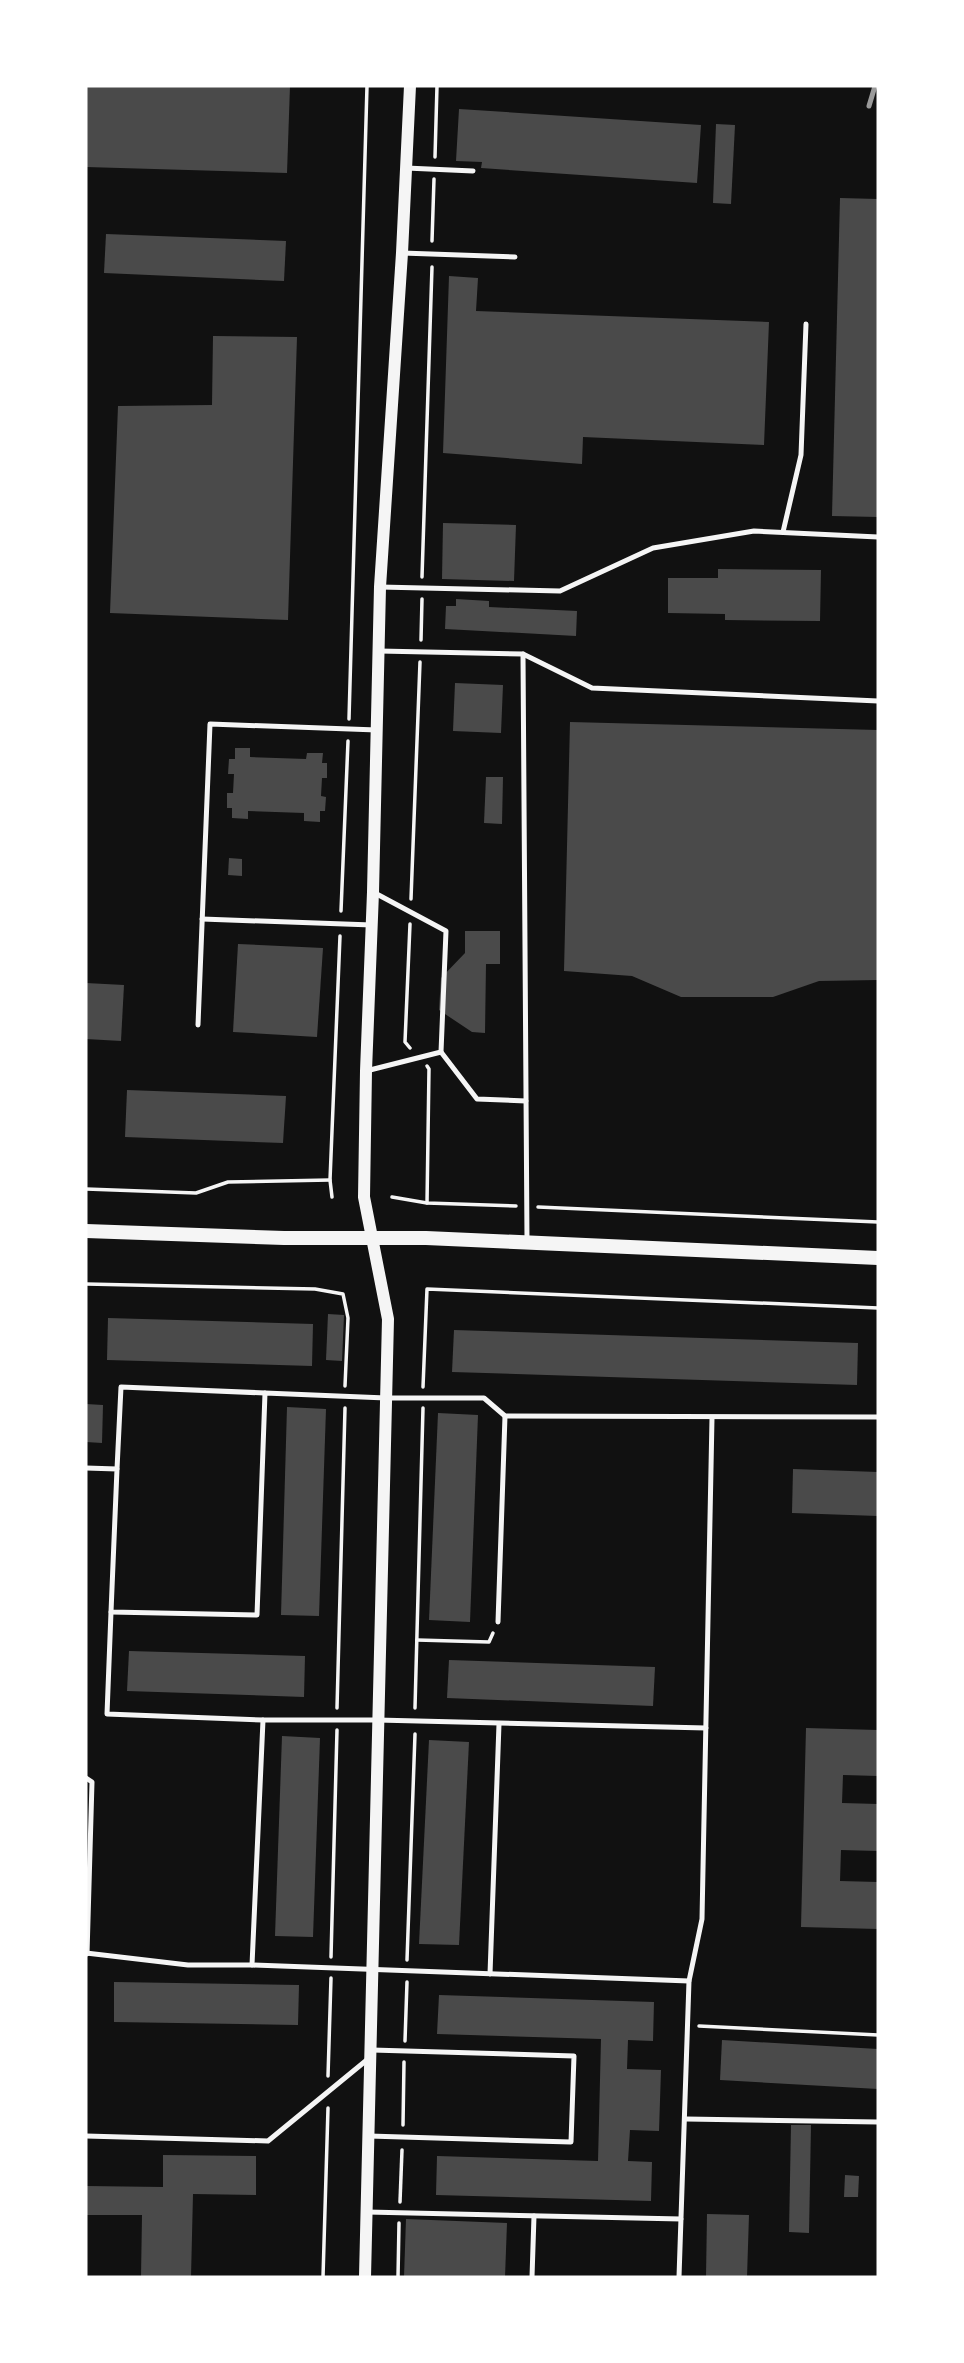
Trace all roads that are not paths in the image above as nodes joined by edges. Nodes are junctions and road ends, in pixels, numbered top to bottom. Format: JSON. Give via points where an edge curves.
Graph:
{"nodes":[{"id":1,"x":410,"y":86,"type":"edge"},
{"id":2,"x":406,"y":168,"type":"junction"},
{"id":3,"x":472,"y":171,"type":"dead end"},
{"id":4,"x":402,"y":253,"type":"junction"},
{"id":5,"x":514,"y":257,"type":"dead end"},
{"id":6,"x":806,"y":324,"type":"dead end"},
{"id":7,"x":783,"y":533,"type":"junction"},
{"id":8,"x":878,"y":537,"type":"edge"},
{"id":9,"x":380,"y":587,"type":"junction"},
{"id":10,"x":378,"y":651,"type":"junction"},
{"id":11,"x":523,"y":654,"type":"junction"},
{"id":12,"x":878,"y":701,"type":"edge"},
{"id":13,"x":377,"y":730,"type":"junction"},
{"id":14,"x":373,"y":892,"type":"junction"},
{"id":15,"x":202,"y":919,"type":"junction"},
{"id":16,"x":372,"y":925,"type":"junction"},
{"id":17,"x":198,"y":1025,"type":"dead end"},
{"id":18,"x":441,"y":1052,"type":"junction"},
{"id":19,"x":366,"y":1071,"type":"junction"},
{"id":20,"x":526,"y":1101,"type":"junction"},
{"id":21,"x":86,"y":1231,"type":"edge"},
{"id":22,"x":372,"y":1237,"type":"junction"},
{"id":23,"x":527,"y":1243,"type":"junction"},
{"id":24,"x":878,"y":1258,"type":"edge"},
{"id":25,"x":265,"y":1393,"type":"junction"},
{"id":26,"x":386,"y":1398,"type":"junction"},
{"id":27,"x":505,"y":1416,"type":"junction"},
{"id":28,"x":878,"y":1417,"type":"edge"},
{"id":29,"x":712,"y":1418,"type":"junction"},
{"id":30,"x":86,"y":1468,"type":"edge"},
{"id":31,"x":117,"y":1469,"type":"junction"},
{"id":32,"x":111,"y":1612,"type":"junction"},
{"id":33,"x":498,"y":1622,"type":"road end"},
{"id":34,"x":263,"y":1720,"type":"junction"},
{"id":35,"x":377,"y":1720,"type":"junction"},
{"id":36,"x":499,"y":1724,"type":"junction"},
{"id":37,"x":706,"y":1728,"type":"junction"},
{"id":38,"x":86,"y":1778,"type":"edge"},
{"id":39,"x":86,"y":1954,"type":"edge"},
{"id":40,"x":253,"y":1965,"type":"junction"},
{"id":41,"x":372,"y":1969,"type":"junction"},
{"id":42,"x":490,"y":1974,"type":"junction"},
{"id":43,"x":689,"y":1981,"type":"junction"},
{"id":44,"x":371,"y":2053,"type":"junction"},
{"id":45,"x":686,"y":2119,"type":"junction"},
{"id":46,"x":878,"y":2122,"type":"edge"},
{"id":47,"x":86,"y":2136,"type":"edge"},
{"id":48,"x":369,"y":2136,"type":"junction"},
{"id":49,"x":367,"y":2212,"type":"junction"},
{"id":50,"x":534,"y":2216,"type":"junction"},
{"id":51,"x":681,"y":2219,"type":"junction"},
{"id":52,"x":365,"y":2277,"type":"edge"},
{"id":53,"x":532,"y":2277,"type":"edge"},
{"id":54,"x":679,"y":2277,"type":"edge"}],
"edges":[{"from":1,"to":2,"type":"street"},
{"from":2,"to":3,"type":"lane"},
{"from":2,"to":4,"type":"street"},
{"from":4,"to":5,"type":"lane"},
{"from":4,"to":9,"type":"street"},
{"from":6,"to":7,"type":"lane","via":[[801,456]]},
{"from":7,"to":8,"type":"lane"},
{"from":7,"to":9,"type":"lane","via":[[754,531],[653,548],[560,591]]},
{"from":9,"to":10,"type":"street"},
{"from":10,"to":11,"type":"lane"},
{"from":10,"to":13,"type":"street"},
{"from":11,"to":12,"type":"lane","via":[[592,688]]},
{"from":11,"to":20,"type":"lane"},
{"from":13,"to":14,"type":"street"},
{"from":13,"to":15,"type":"lane","via":[[209,724]]},
{"from":14,"to":16,"type":"street"},
{"from":14,"to":18,"type":"lane","via":[[446,931]]},
{"from":15,"to":16,"type":"lane"},
{"from":15,"to":17,"type":"lane"},
{"from":16,"to":19,"type":"street"},
{"from":18,"to":19,"type":"lane"},
{"from":18,"to":20,"type":"lane","via":[[477,1100]]},
{"from":19,"to":22,"type":"street","via":[[364,1196]]},
{"from":20,"to":23,"type":"lane"},
{"from":21,"to":22,"type":"main road"},
{"from":22,"to":23,"type":"main road"},
{"from":22,"to":26,"type":"street","via":[[388,1319]]},
{"from":23,"to":24,"type":"main road"},
{"from":25,"to":26,"type":"lane"},
{"from":25,"to":31,"type":"lane","via":[[121,1387]]},
{"from":25,"to":32,"type":"lane","via":[[257,1615]]},
{"from":26,"to":27,"type":"lane","via":[[484,1398]]},
{"from":26,"to":35,"type":"street"},
{"from":27,"to":29,"type":"lane"},
{"from":27,"to":33,"type":"lane"},
{"from":28,"to":29,"type":"lane"},
{"from":29,"to":37,"type":"lane"},
{"from":30,"to":31,"type":"lane"},
{"from":31,"to":32,"type":"lane"},
{"from":32,"to":34,"type":"lane","via":[[107,1714]]},
{"from":34,"to":35,"type":"lane"},
{"from":34,"to":40,"type":"lane"},
{"from":35,"to":36,"type":"lane"},
{"from":35,"to":41,"type":"street"},
{"from":36,"to":37,"type":"lane"},
{"from":36,"to":42,"type":"lane"},
{"from":37,"to":43,"type":"lane","via":[[702,1919]]},
{"from":38,"to":39,"type":"lane","via":[[92,1782]]},
{"from":39,"to":40,"type":"lane","via":[[188,1965]]},
{"from":40,"to":41,"type":"lane"},
{"from":41,"to":42,"type":"lane"},
{"from":41,"to":44,"type":"street"},
{"from":42,"to":43,"type":"lane"},
{"from":43,"to":45,"type":"lane"},
{"from":44,"to":47,"type":"lane","via":[[268,2141]]},
{"from":44,"to":48,"type":"street"},
{"from":44,"to":48,"type":"lane","via":[[574,2056],[571,2142]]},
{"from":45,"to":46,"type":"lane"},
{"from":45,"to":51,"type":"lane"},
{"from":48,"to":49,"type":"street"},
{"from":49,"to":50,"type":"lane"},
{"from":49,"to":52,"type":"street"},
{"from":50,"to":51,"type":"lane"},
{"from":50,"to":53,"type":"lane"},
{"from":51,"to":54,"type":"lane"}]}
